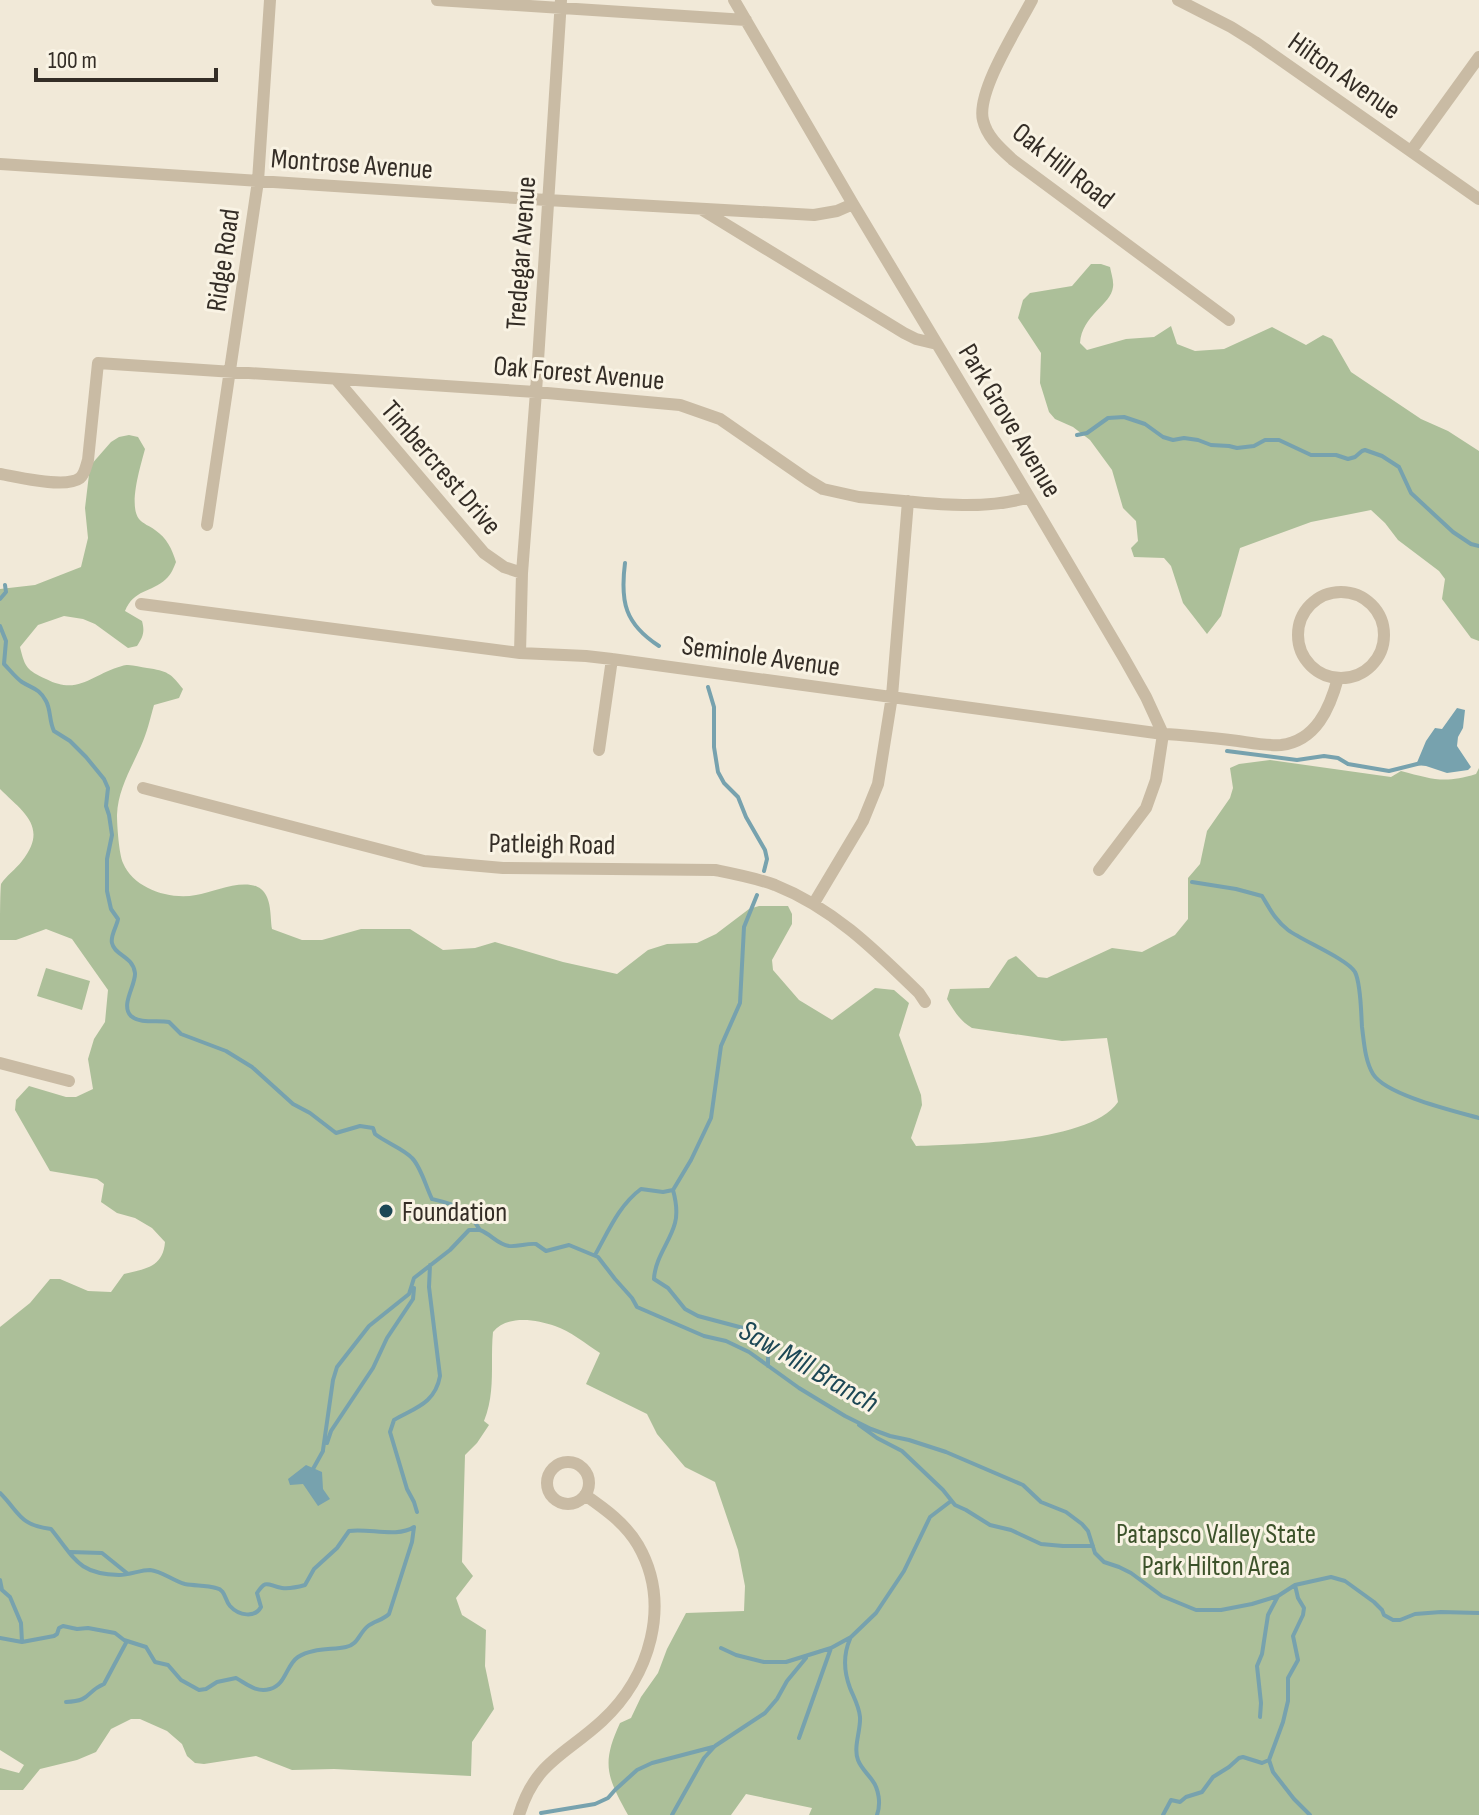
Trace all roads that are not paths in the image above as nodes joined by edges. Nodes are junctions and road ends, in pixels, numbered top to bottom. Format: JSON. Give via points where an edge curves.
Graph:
{"nodes":[{"id":1,"x":270,"y":0,"type":"edge"},
{"id":2,"x":437,"y":0,"type":"edge"},
{"id":3,"x":734,"y":0,"type":"edge"},
{"id":4,"x":1032,"y":0,"type":"edge"},
{"id":5,"x":1178,"y":0,"type":"edge"},
{"id":6,"x":560,"y":4,"type":"edge"},
{"id":7,"x":746,"y":20,"type":"junction"},
{"id":8,"x":1479,"y":57,"type":"edge"},
{"id":9,"x":1411,"y":151,"type":"junction"},
{"id":10,"x":0,"y":164,"type":"edge"},
{"id":11,"x":258,"y":181,"type":"junction"},
{"id":12,"x":1479,"y":199,"type":"edge"},
{"id":13,"x":547,"y":200,"type":"junction"},
{"id":14,"x":853,"y":204,"type":"junction"},
{"id":15,"x":701,"y":209,"type":"junction"},
{"id":16,"x":1229,"y":320,"type":"dead end"},
{"id":17,"x":937,"y":344,"type":"junction"},
{"id":18,"x":230,"y":372,"type":"junction"},
{"id":19,"x":336,"y":379,"type":"junction"},
{"id":20,"x":536,"y":392,"type":"junction"},
{"id":21,"x":0,"y":474,"type":"edge"},
{"id":22,"x":1029,"y":497,"type":"junction"},
{"id":23,"x":908,"y":501,"type":"junction"},
{"id":24,"x":207,"y":525,"type":"dead end"},
{"id":25,"x":522,"y":573,"type":"junction"},
{"id":26,"x":141,"y":604,"type":"dead end"},
{"id":27,"x":520,"y":653,"type":"junction"},
{"id":28,"x":612,"y":659,"type":"junction"},
{"id":29,"x":1338,"y":678,"type":"junction"},
{"id":30,"x":892,"y":696,"type":"junction"},
{"id":31,"x":1163,"y":734,"type":"junction"},
{"id":32,"x":599,"y":750,"type":"dead end"},
{"id":33,"x":143,"y":788,"type":"dead end"},
{"id":34,"x":1099,"y":870,"type":"dead end"},
{"id":35,"x":814,"y":903,"type":"junction"},
{"id":36,"x":925,"y":1002,"type":"dead end"},
{"id":37,"x":0,"y":1063,"type":"edge"},
{"id":38,"x":69,"y":1081,"type":"dead end"},
{"id":39,"x":585,"y":1495,"type":"dead end"},
{"id":40,"x":519,"y":1815,"type":"edge"}],
"edges":[{"from":1,"to":11,"type":"street","name":"Ridge Road"},
{"from":2,"to":6,"type":"street"},
{"from":3,"to":7,"type":"street","name":"Park Grove Avenue"},
{"from":4,"to":16,"type":"street","name":"Oak Hill Road","via":[[984,99],[983,124],[989,136],[1013,160]]},
{"from":5,"to":9,"type":"street","name":"Hilton Avenue","via":[[1255,42]]},
{"from":6,"to":7,"type":"street"},
{"from":6,"to":13,"type":"street","name":"Tredegar Avenue"},
{"from":7,"to":14,"type":"street","name":"Park Grove Avenue"},
{"from":8,"to":9,"type":"street"},
{"from":9,"to":12,"type":"street","name":"Hilton Avenue"},
{"from":10,"to":11,"type":"street","name":"Montrose Avenue"},
{"from":11,"to":13,"type":"street","name":"Montrose Avenue"},
{"from":11,"to":18,"type":"street","name":"Ridge Road"},
{"from":13,"to":15,"type":"street","name":"Montrose Avenue"},
{"from":13,"to":20,"type":"street","name":"Tredegar Avenue"},
{"from":14,"to":15,"type":"street","name":"Montrose Avenue","via":[[814,215]]},
{"from":14,"to":17,"type":"street","name":"Park Grove Avenue"},
{"from":15,"to":17,"type":"street","name":"Montrose Avenue","via":[[904,333]]},
{"from":17,"to":22,"type":"street","name":"Park Grove Avenue"},
{"from":18,"to":19,"type":"street","name":"Oak Forest Avenue"},
{"from":18,"to":21,"type":"street","name":"Oak Forest Avenue","via":[[98,363],[88,460],[80,478],[47,481]]},
{"from":18,"to":24,"type":"street","name":"Ridge Road"},
{"from":19,"to":20,"type":"street","name":"Oak Forest Avenue"},
{"from":19,"to":25,"type":"street","name":"Timbercrest Drive","via":[[484,553]]},
{"from":20,"to":23,"type":"street","name":"Oak Forest Avenue","via":[[680,405],[720,419],[823,489]]},
{"from":20,"to":25,"type":"street","name":"Tredegar Avenue"},
{"from":22,"to":23,"type":"street","name":"Oak Forest Avenue","via":[[988,505]]},
{"from":22,"to":31,"type":"street","name":"Park Grove Avenue"},
{"from":23,"to":30,"type":"street"},
{"from":25,"to":27,"type":"street","name":"Tredegar Avenue"},
{"from":26,"to":27,"type":"street","name":"Seminole Avenue"},
{"from":27,"to":28,"type":"street","name":"Seminole Avenue"},
{"from":28,"to":30,"type":"street","name":"Seminole Avenue"},
{"from":28,"to":32,"type":"street"},
{"from":29,"to":29,"type":"street","via":[[1365,671],[1383,640],[1372,607],[1340,592],[1308,607],[1298,634],[1311,667]]},
{"from":29,"to":31,"type":"street","name":"Seminole Avenue","via":[[1317,725],[1289,743]]},
{"from":30,"to":31,"type":"street","name":"Seminole Avenue"},
{"from":30,"to":35,"type":"street","via":[[870,805]]},
{"from":31,"to":34,"type":"street","via":[[1146,808]]},
{"from":33,"to":35,"type":"street","name":"Patleigh Road","via":[[424,861],[503,868],[715,870],[774,885]]},
{"from":35,"to":36,"type":"street","name":"Patleigh Road","via":[[869,944]]},
{"from":37,"to":38,"type":"street"},
{"from":39,"to":40,"type":"street","via":[[615,1517],[637,1543],[648,1567],[655,1594],[650,1647],[619,1702],[550,1762],[534,1781]]}]}
